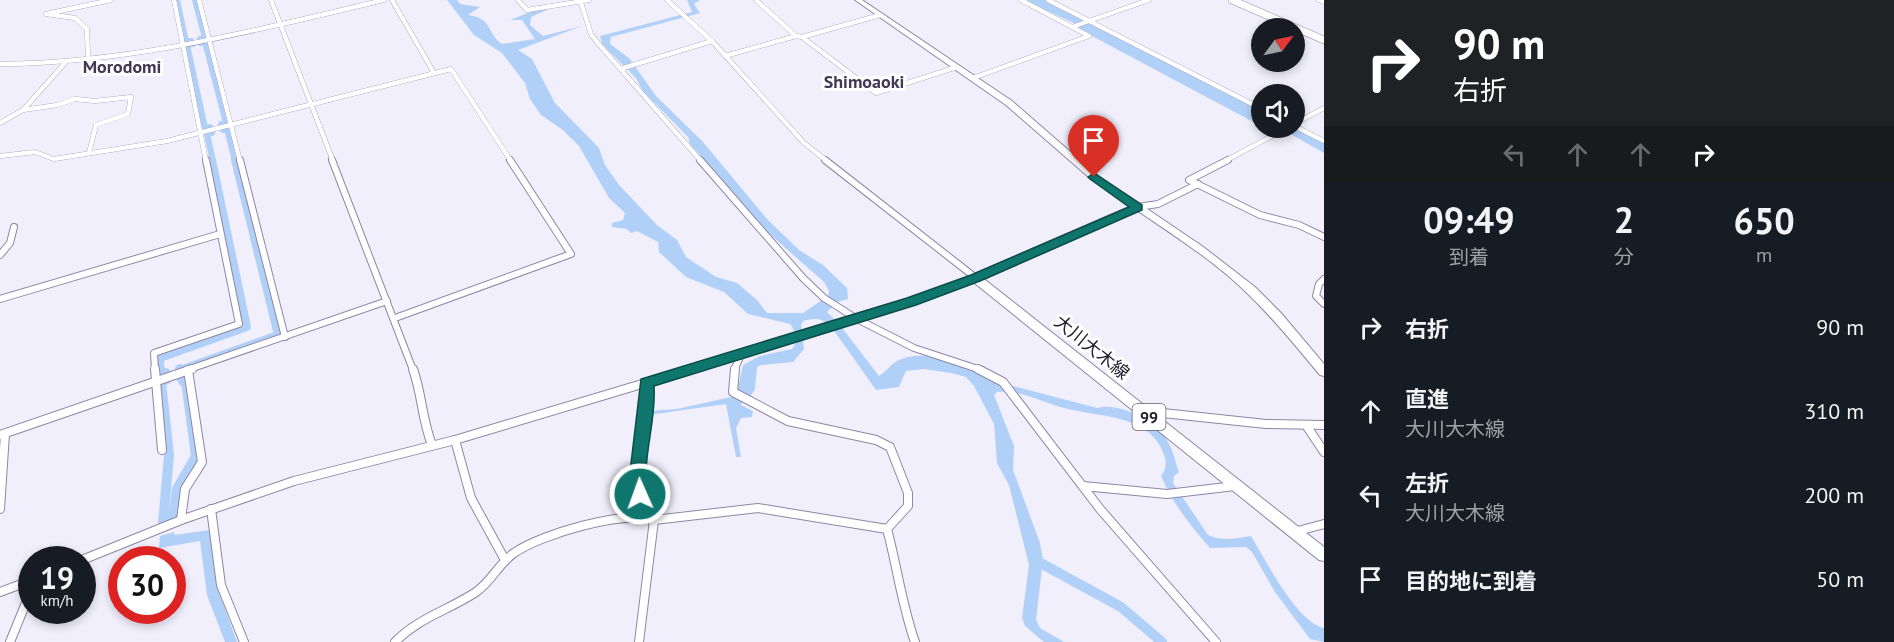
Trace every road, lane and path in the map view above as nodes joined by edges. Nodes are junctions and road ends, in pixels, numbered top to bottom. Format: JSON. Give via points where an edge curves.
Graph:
{"nodes":[{"id":1,"x":111,"y":0,"type":"edge"},
{"id":2,"x":174,"y":0,"type":"edge"},
{"id":3,"x":199,"y":0,"type":"edge"},
{"id":4,"x":271,"y":0,"type":"edge"},
{"id":5,"x":384,"y":0,"type":"edge"},
{"id":6,"x":392,"y":0,"type":"edge"},
{"id":7,"x":518,"y":0,"type":"edge"},
{"id":8,"x":589,"y":0,"type":"edge"},
{"id":9,"x":667,"y":0,"type":"edge"},
{"id":10,"x":756,"y":0,"type":"edge"},
{"id":11,"x":858,"y":0,"type":"edge"},
{"id":12,"x":1021,"y":0,"type":"edge"},
{"id":13,"x":1048,"y":0,"type":"edge"},
{"id":14,"x":1149,"y":0,"type":"edge"},
{"id":15,"x":1232,"y":0,"type":"edge"},
{"id":16,"x":1319,"y":0,"type":"edge"},
{"id":17,"x":1324,"y":2,"type":"edge"},
{"id":18,"x":581,"y":3,"type":"junction"},
{"id":19,"x":880,"y":15,"type":"junction"},
{"id":20,"x":1089,"y":21,"type":"junction"},
{"id":21,"x":279,"y":23,"type":"junction"},
{"id":22,"x":1072,"y":27,"type":"junction"},
{"id":23,"x":799,"y":36,"type":"junction"},
{"id":24,"x":208,"y":39,"type":"junction"},
{"id":25,"x":1324,"y":40,"type":"edge"},
{"id":26,"x":712,"y":41,"type":"junction"},
{"id":27,"x":184,"y":44,"type":"junction"},
{"id":28,"x":725,"y":56,"type":"junction"},
{"id":29,"x":88,"y":59,"type":"junction"},
{"id":30,"x":65,"y":63,"type":"junction"},
{"id":31,"x":0,"y":64,"type":"edge"},
{"id":32,"x":957,"y":67,"type":"junction"},
{"id":33,"x":621,"y":68,"type":"junction"},
{"id":34,"x":434,"y":73,"type":"junction"},
{"id":35,"x":974,"y":78,"type":"junction"},
{"id":36,"x":1251,"y":103,"type":"edge"},
{"id":37,"x":310,"y":105,"type":"junction"},
{"id":38,"x":1324,"y":108,"type":"edge"},
{"id":39,"x":23,"y":110,"type":"junction"},
{"id":40,"x":1305,"y":119,"type":"edge"},
{"id":41,"x":0,"y":123,"type":"edge"},
{"id":42,"x":227,"y":126,"type":"junction"},
{"id":43,"x":1305,"y":131,"type":"edge"},
{"id":44,"x":200,"y":133,"type":"junction"},
{"id":45,"x":1267,"y":138,"type":"edge"},
{"id":46,"x":1324,"y":141,"type":"edge"},
{"id":47,"x":89,"y":153,"type":"junction"},
{"id":48,"x":0,"y":156,"type":"edge"},
{"id":49,"x":1198,"y":184,"type":"junction"},
{"id":50,"x":1138,"y":207,"type":"junction"},
{"id":51,"x":14,"y":227,"type":"dead end"},
{"id":52,"x":220,"y":234,"type":"junction"},
{"id":53,"x":1324,"y":237,"type":"edge"},
{"id":54,"x":10,"y":243,"type":"junction"},
{"id":55,"x":0,"y":246,"type":"edge"},
{"id":56,"x":0,"y":255,"type":"edge"},
{"id":57,"x":976,"y":278,"type":"junction"},
{"id":58,"x":1324,"y":279,"type":"edge"},
{"id":59,"x":0,"y":299,"type":"edge"},
{"id":60,"x":387,"y":301,"type":"junction"},
{"id":61,"x":1324,"y":304,"type":"edge"},
{"id":62,"x":394,"y":318,"type":"junction"},
{"id":63,"x":857,"y":319,"type":"junction"},
{"id":64,"x":285,"y":337,"type":"junction"},
{"id":65,"x":741,"y":355,"type":"junction"},
{"id":66,"x":185,"y":371,"type":"junction"},
{"id":67,"x":1324,"y":372,"type":"edge"},
{"id":68,"x":156,"y":379,"type":"junction"},
{"id":69,"x":646,"y":383,"type":"junction"},
{"id":70,"x":1141,"y":410,"type":"junction"},
{"id":71,"x":1306,"y":425,"type":"junction"},
{"id":72,"x":1324,"y":426,"type":"edge"},
{"id":73,"x":3,"y":434,"type":"edge"},
{"id":74,"x":455,"y":440,"type":"junction"},
{"id":75,"x":432,"y":445,"type":"junction"},
{"id":76,"x":162,"y":450,"type":"dead end"},
{"id":77,"x":1324,"y":452,"type":"edge"},
{"id":78,"x":1083,"y":486,"type":"junction"},
{"id":79,"x":1235,"y":486,"type":"junction"},
{"id":80,"x":0,"y":509,"type":"edge"},
{"id":81,"x":211,"y":509,"type":"junction"},
{"id":82,"x":642,"y":516,"type":"junction"},
{"id":83,"x":181,"y":520,"type":"junction"},
{"id":84,"x":654,"y":520,"type":"junction"},
{"id":85,"x":1324,"y":524,"type":"edge"},
{"id":86,"x":887,"y":529,"type":"junction"},
{"id":87,"x":1294,"y":532,"type":"junction"},
{"id":88,"x":96,"y":554,"type":"edge"},
{"id":89,"x":1324,"y":555,"type":"edge"},
{"id":90,"x":506,"y":560,"type":"junction"},
{"id":91,"x":18,"y":585,"type":"edge"},
{"id":92,"x":0,"y":592,"type":"edge"},
{"id":93,"x":18,"y":622,"type":"edge"},
{"id":94,"x":10,"y":642,"type":"edge"},
{"id":95,"x":244,"y":642,"type":"edge"},
{"id":96,"x":396,"y":642,"type":"edge"},
{"id":97,"x":639,"y":642,"type":"edge"},
{"id":98,"x":915,"y":642,"type":"edge"},
{"id":99,"x":1216,"y":642,"type":"edge"}],
"edges":[{"from":1,"to":29,"type":"street","via":[[46,14],[75,18],[87,29]]},
{"from":2,"to":27,"type":"street"},
{"from":3,"to":24,"type":"street"},
{"from":4,"to":21,"type":"street"},
{"from":5,"to":21,"type":"street"},
{"from":6,"to":34,"type":"street"},
{"from":7,"to":18,"type":"street","via":[[527,10]]},
{"from":8,"to":18,"type":"street"},
{"from":9,"to":26,"type":"street"},
{"from":10,"to":23,"type":"street"},
{"from":11,"to":19,"type":"main road"},
{"from":12,"to":22,"type":"street"},
{"from":13,"to":20,"type":"street"},
{"from":14,"to":20,"type":"street"},
{"from":15,"to":25,"type":"street"},
{"from":16,"to":17,"type":"street"},
{"from":18,"to":33,"type":"street","via":[[591,34]]},
{"from":19,"to":23,"type":"street"},
{"from":19,"to":32,"type":"main road"},
{"from":20,"to":22,"type":"street"},
{"from":20,"to":36,"type":"street"},
{"from":21,"to":24,"type":"street"},
{"from":21,"to":37,"type":"street"},
{"from":22,"to":35,"type":"street","via":[[1089,36]]},
{"from":23,"to":28,"type":"street"},
{"from":23,"to":32,"type":"street","via":[[876,93]]},
{"from":24,"to":27,"type":"street"},
{"from":24,"to":42,"type":"street"},
{"from":26,"to":28,"type":"street"},
{"from":26,"to":33,"type":"street"},
{"from":27,"to":29,"type":"street"},
{"from":27,"to":44,"type":"street"},
{"from":28,"to":57,"type":"street","via":[[804,143]]},
{"from":29,"to":30,"type":"street"},
{"from":30,"to":31,"type":"street"},
{"from":30,"to":39,"type":"street"},
{"from":32,"to":35,"type":"main road"},
{"from":33,"to":63,"type":"street","via":[[754,224],[824,298]]},
{"from":34,"to":37,"type":"street"},
{"from":34,"to":62,"type":"street","via":[[451,69],[571,254]]},
{"from":35,"to":50,"type":"main road","via":[[1025,115],[1094,177]]},
{"from":37,"to":42,"type":"street"},
{"from":37,"to":60,"type":"street"},
{"from":38,"to":40,"type":"street"},
{"from":39,"to":41,"type":"street"},
{"from":39,"to":47,"type":"street","via":[[75,99],[131,97],[128,114],[96,125]]},
{"from":42,"to":44,"type":"street"},
{"from":42,"to":64,"type":"street"},
{"from":43,"to":46,"type":"street"},
{"from":44,"to":47,"type":"street"},
{"from":44,"to":52,"type":"street"},
{"from":45,"to":49,"type":"street","via":[[1190,180]]},
{"from":47,"to":48,"type":"street","via":[[54,159],[35,152]]},
{"from":49,"to":50,"type":"street","via":[[1158,204]]},
{"from":49,"to":53,"type":"street","via":[[1260,215],[1299,225]]},
{"from":50,"to":57,"type":"main road"},
{"from":50,"to":67,"type":"main road","via":[[1199,248],[1251,290]]},
{"from":51,"to":54,"type":"street"},
{"from":52,"to":59,"type":"street"},
{"from":52,"to":68,"type":"street","via":[[239,324],[154,353]]},
{"from":54,"to":55,"type":"street"},
{"from":54,"to":56,"type":"street"},
{"from":57,"to":63,"type":"street"},
{"from":57,"to":70,"type":"main road","name":"大川大木線","number":"99"},
{"from":58,"to":61,"type":"street","via":[[1316,296]]},
{"from":60,"to":62,"type":"street"},
{"from":60,"to":64,"type":"street"},
{"from":62,"to":75,"type":"street","via":[[418,382],[424,426]]},
{"from":63,"to":65,"type":"street"},
{"from":63,"to":78,"type":"street","via":[[914,348],[995,376]]},
{"from":64,"to":66,"type":"street"},
{"from":65,"to":69,"type":"street"},
{"from":65,"to":86,"type":"street","via":[[734,370],[733,392],[744,399],[788,421],[876,440],[890,447],[908,493],[908,506]]},
{"from":66,"to":68,"type":"street"},
{"from":66,"to":83,"type":"street","via":[[202,462],[185,489]]},
{"from":68,"to":73,"type":"street"},
{"from":68,"to":76,"type":"street"},
{"from":69,"to":74,"type":"street"},
{"from":69,"to":82,"type":"street","via":[[648,400],[638,472]]},
{"from":70,"to":71,"type":"street"},
{"from":70,"to":79,"type":"main road","name":"大川大木線","number":"99"},
{"from":71,"to":72,"type":"street"},
{"from":71,"to":77,"type":"street"},
{"from":73,"to":80,"type":"street"},
{"from":74,"to":75,"type":"street"},
{"from":74,"to":90,"type":"street","via":[[468,491]]},
{"from":75,"to":81,"type":"street","via":[[294,481]]},
{"from":78,"to":79,"type":"street","via":[[1167,495]]},
{"from":78,"to":99,"type":"street"},
{"from":79,"to":87,"type":"main road","name":"大川大木線","number":"99"},
{"from":81,"to":83,"type":"street"},
{"from":81,"to":95,"type":"street","via":[[221,585]]},
{"from":82,"to":84,"type":"street"},
{"from":82,"to":90,"type":"street","via":[[558,532]]},
{"from":83,"to":88,"type":"street"},
{"from":84,"to":86,"type":"street","via":[[758,508]]},
{"from":84,"to":97,"type":"street"},
{"from":85,"to":87,"type":"street"},
{"from":86,"to":98,"type":"street"},
{"from":87,"to":89,"type":"main road","name":"大川大木線","number":"99"},
{"from":90,"to":96,"type":"street","via":[[478,591],[424,619]]},
{"from":91,"to":92,"type":"street"},
{"from":93,"to":94,"type":"street"}]}
